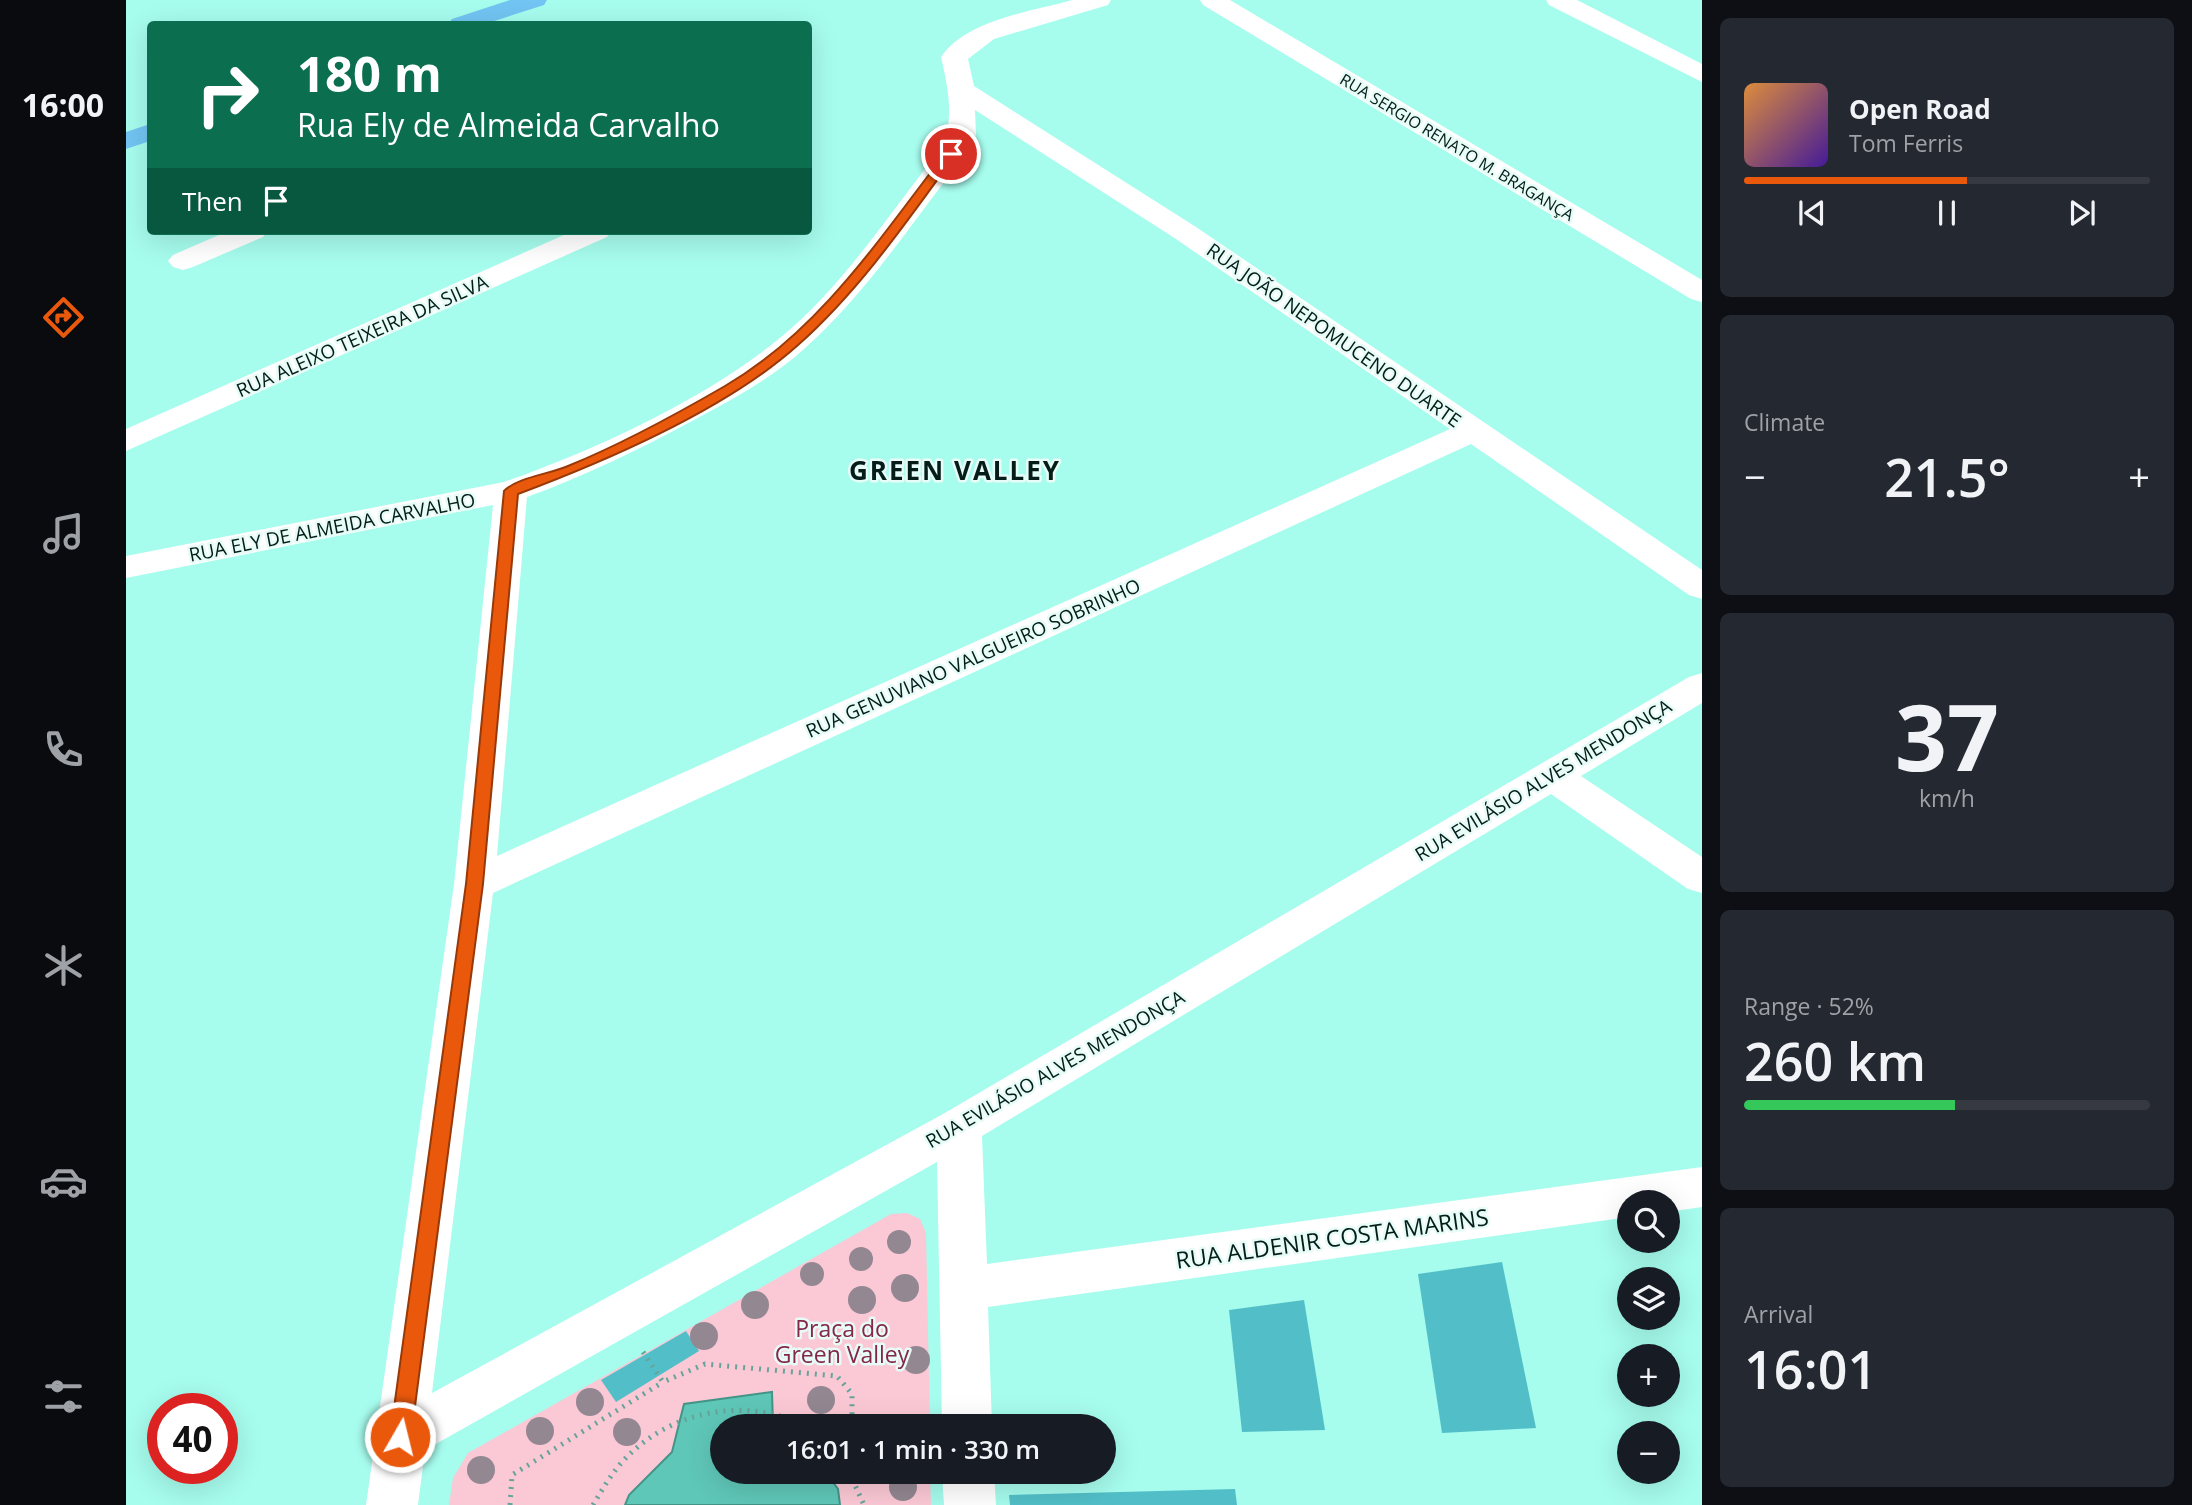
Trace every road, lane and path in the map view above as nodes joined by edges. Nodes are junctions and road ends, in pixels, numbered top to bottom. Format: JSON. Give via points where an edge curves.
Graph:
{"nodes":[{"id":1,"x":535,"y":0,"type":"edge"},
{"id":2,"x":1099,"y":0,"type":"edge"},
{"id":3,"x":1212,"y":0,"type":"edge"},
{"id":4,"x":1558,"y":0,"type":"edge"},
{"id":5,"x":470,"y":21,"type":"edge"},
{"id":6,"x":1702,"y":74,"type":"edge"},
{"id":7,"x":962,"y":90,"type":"junction"},
{"id":8,"x":147,"y":133,"type":"edge"},
{"id":9,"x":126,"y":141,"type":"edge"},
{"id":10,"x":244,"y":235,"type":"edge"},
{"id":11,"x":588,"y":235,"type":"edge"},
{"id":12,"x":183,"y":261,"type":"dead end"},
{"id":13,"x":1702,"y":293,"type":"edge"},
{"id":14,"x":1473,"y":431,"type":"junction"},
{"id":15,"x":126,"y":441,"type":"edge"},
{"id":16,"x":511,"y":491,"type":"junction"},
{"id":17,"x":126,"y":567,"type":"edge"},
{"id":18,"x":1702,"y":587,"type":"edge"},
{"id":19,"x":1702,"y":686,"type":"edge"},
{"id":20,"x":1552,"y":775,"type":"junction"},
{"id":21,"x":1702,"y":878,"type":"edge"},
{"id":22,"x":474,"y":884,"type":"junction"},
{"id":23,"x":959,"y":1127,"type":"junction"},
{"id":24,"x":1702,"y":1187,"type":"edge"},
{"id":25,"x":962,"y":1289,"type":"junction"},
{"id":26,"x":619,"y":1315,"type":"junction"},
{"id":27,"x":663,"y":1382,"type":"junction"},
{"id":28,"x":783,"y":1414,"type":"edge"},
{"id":29,"x":852,"y":1414,"type":"edge"},
{"id":30,"x":967,"y":1414,"type":"edge"},
{"id":31,"x":400,"y":1437,"type":"junction"},
{"id":32,"x":854,"y":1484,"type":"edge"},
{"id":33,"x":969,"y":1484,"type":"edge"},
{"id":34,"x":392,"y":1505,"type":"edge"},
{"id":35,"x":510,"y":1505,"type":"edge"},
{"id":36,"x":593,"y":1505,"type":"edge"},
{"id":37,"x":864,"y":1505,"type":"edge"},
{"id":38,"x":970,"y":1505,"type":"edge"}],
"edges":[{"from":1,"to":5,"type":"main road"},
{"from":2,"to":7,"type":"street","name":"RUA ELY DE ALMEIDA CARVALHO","via":[[985,34],[954,57]]},
{"from":3,"to":13,"type":"street","name":"RUA SERGIO RENATO M. BRAGANÇA"},
{"from":4,"to":6,"type":"street"},
{"from":7,"to":14,"type":"street","name":"RUA JOÃO NEPOMUCENO DUARTE","via":[[1186,233]]},
{"from":7,"to":16,"type":"street","name":"RUA ELY DE ALMEIDA CARVALHO","via":[[962,135],[951,154],[837,300],[792,344],[732,387],[642,435],[573,469]]},
{"from":8,"to":9,"type":"main road"},
{"from":10,"to":12,"type":"street"},
{"from":11,"to":15,"type":"street","name":"RUA ALEIXO TEIXEIRA DA SILVA"},
{"from":14,"to":18,"type":"street","name":"RUA JOÃO NEPOMUCENO DUARTE"},
{"from":14,"to":22,"type":"street","name":"RUA GENUVIANO VALGUEIRO SOBRINHO"},
{"from":16,"to":17,"type":"street","name":"RUA ELY DE ALMEIDA CARVALHO"},
{"from":16,"to":22,"type":"street"},
{"from":19,"to":20,"type":"street","name":"RUA EVILÁSIO ALVES MENDONÇA"},
{"from":20,"to":21,"type":"street"},
{"from":20,"to":23,"type":"street","name":"RUA EVILÁSIO ALVES MENDONÇA"},
{"from":22,"to":31,"type":"street"},
{"from":23,"to":25,"type":"street"},
{"from":23,"to":26,"type":"street","name":"RUA EVILÁSIO ALVES MENDONÇA"},
{"from":24,"to":25,"type":"street","name":"RUA ALDENIR COSTA MARINS"},
{"from":25,"to":30,"type":"street"},
{"from":26,"to":27,"type":"path"},
{"from":26,"to":31,"type":"street","name":"RUA EVILÁSIO ALVES MENDONÇA"},
{"from":27,"to":29,"type":"path","via":[[705,1364],[837,1376],[852,1394]]},
{"from":27,"to":35,"type":"path","via":[[512,1475]]},
{"from":28,"to":36,"type":"path","via":[[725,1410],[689,1418],[631,1453]]},
{"from":31,"to":34,"type":"street"},
{"from":32,"to":37,"type":"path"},
{"from":33,"to":38,"type":"street"}]}
